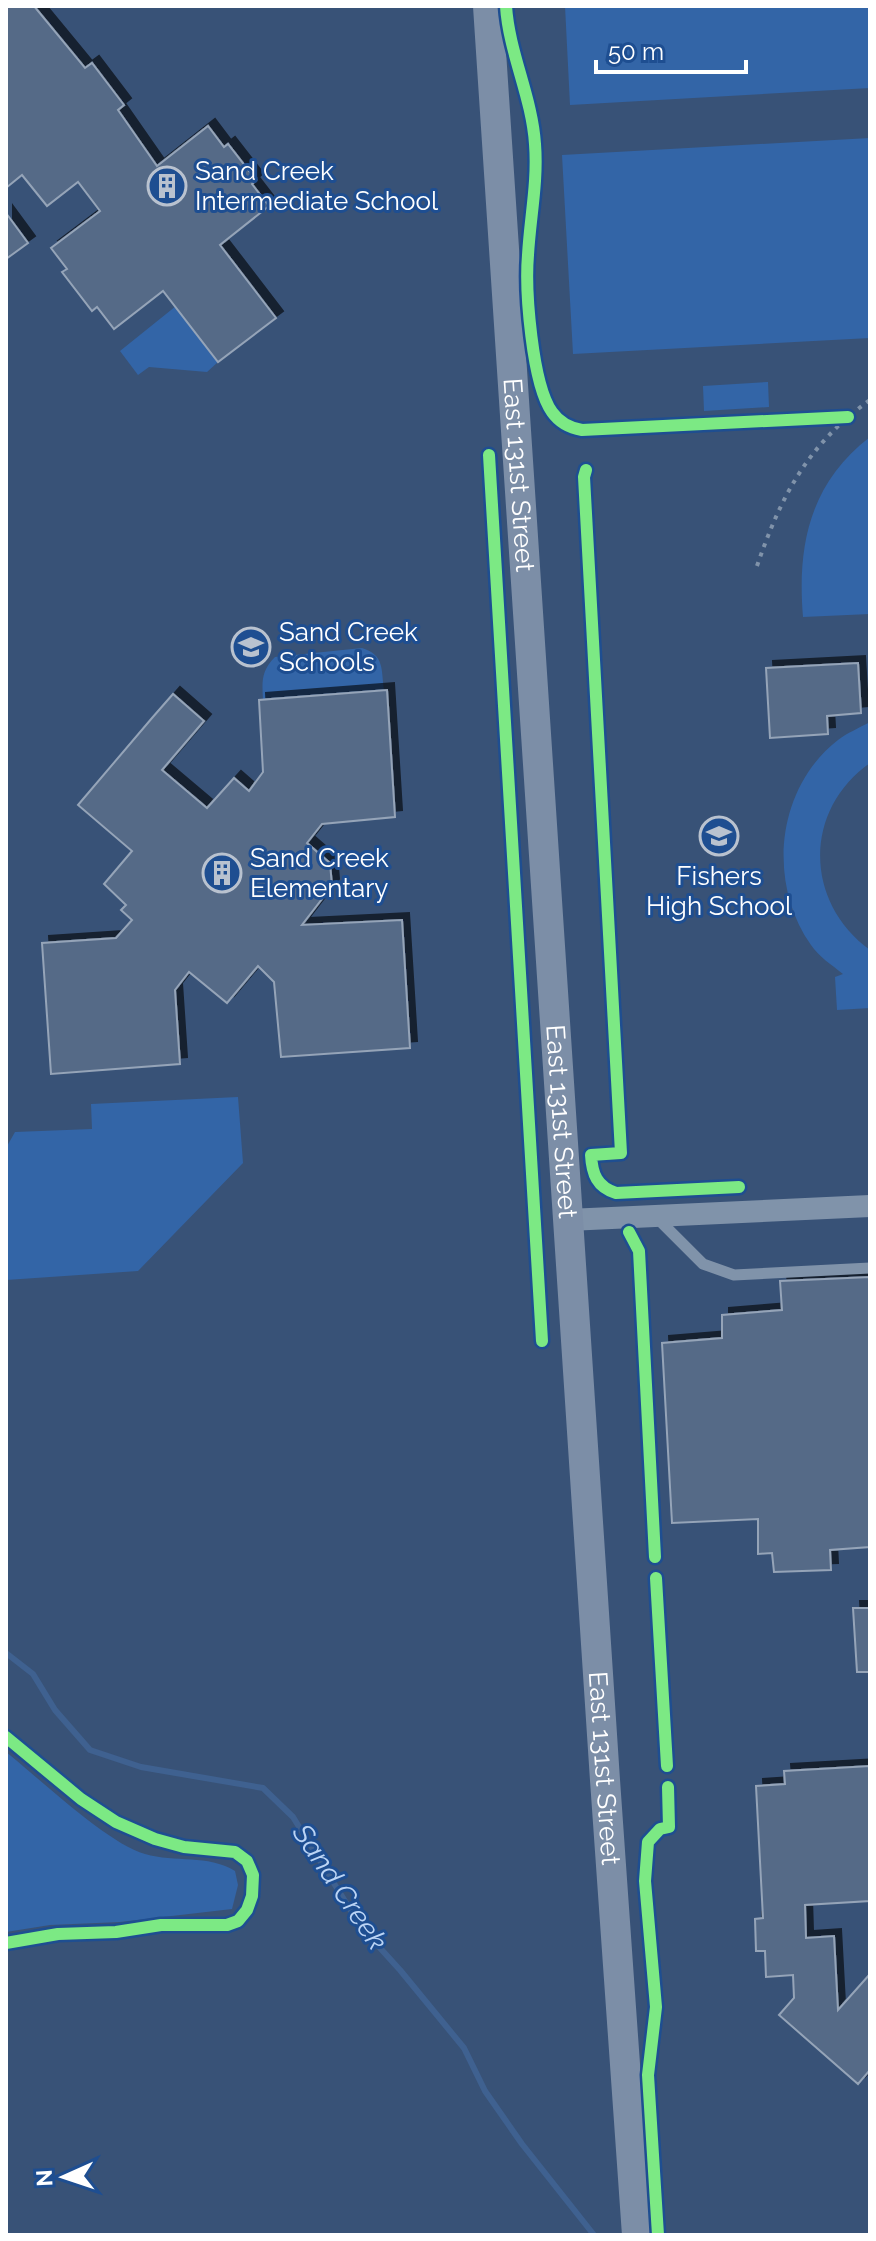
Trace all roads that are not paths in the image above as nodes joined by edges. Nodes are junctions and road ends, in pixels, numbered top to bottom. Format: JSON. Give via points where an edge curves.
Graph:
{"nodes":[{"id":1,"x":488,"y":6,"type":"edge"},
{"id":2,"x":870,"y":1206,"type":"edge"},
{"id":3,"x":656,"y":1217,"type":"junction"},
{"id":4,"x":568,"y":1220,"type":"junction"},
{"id":5,"x":870,"y":1268,"type":"edge"},
{"id":6,"x":637,"y":2229,"type":"edge"}],
"edges":[{"from":1,"to":4,"type":"street","name":"East 131st Street"},
{"from":2,"to":3,"type":"street"},
{"from":3,"to":4,"type":"street"},
{"from":3,"to":5,"type":"lane","via":[[703,1264],[734,1275]]},
{"from":4,"to":6,"type":"street","name":"East 131st Street"}]}
